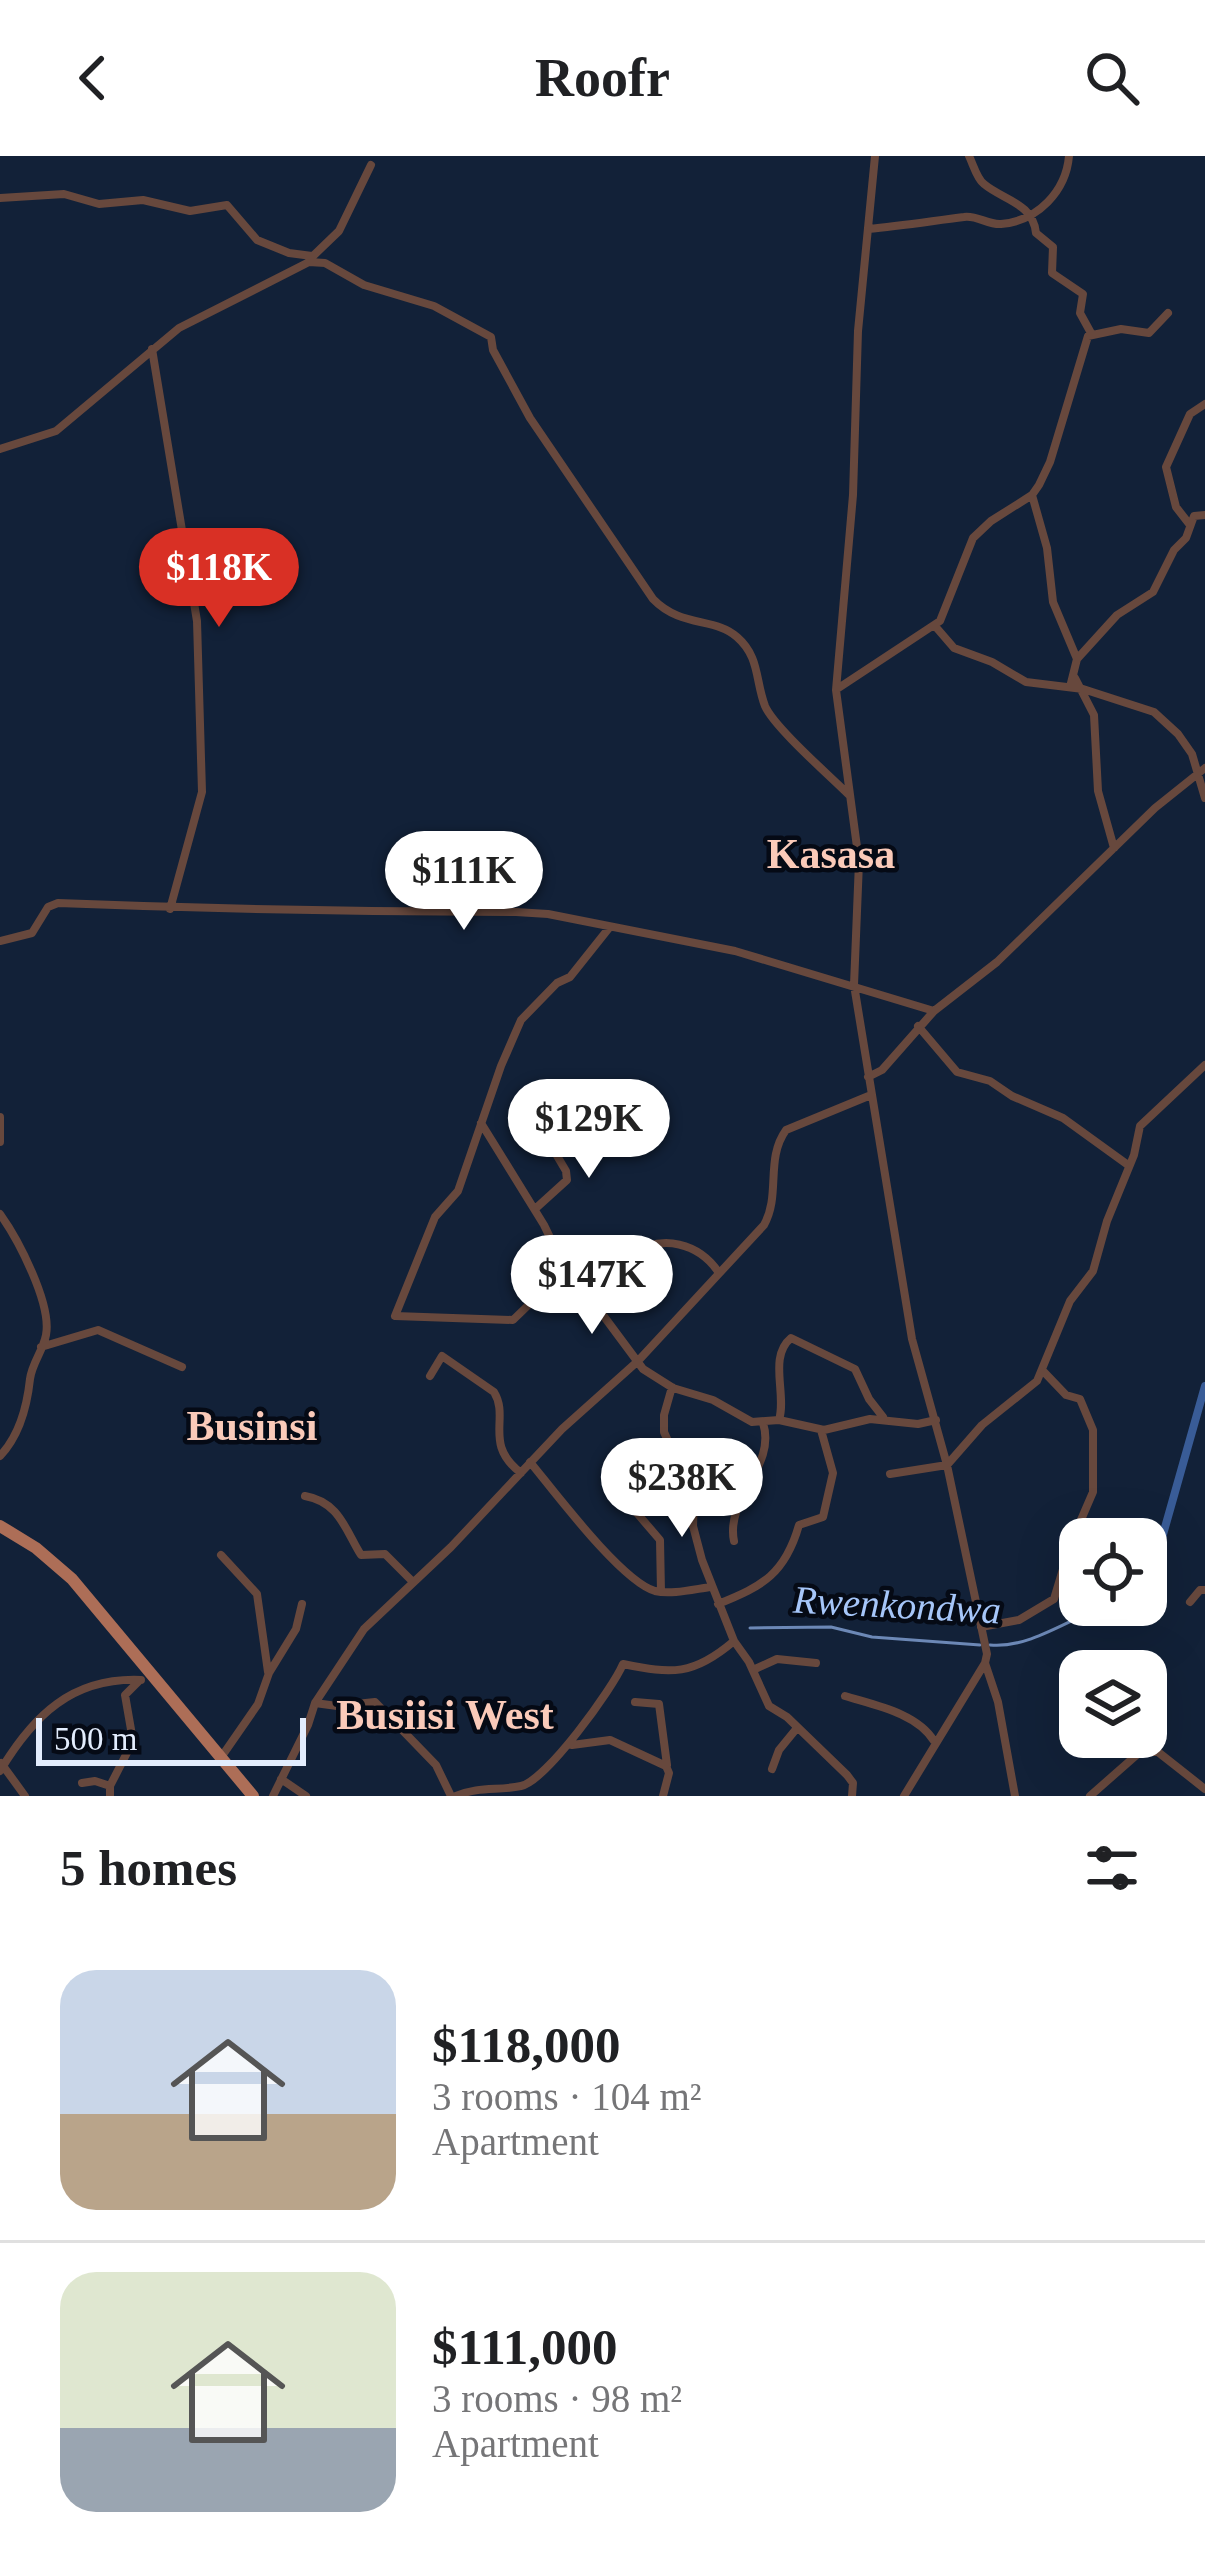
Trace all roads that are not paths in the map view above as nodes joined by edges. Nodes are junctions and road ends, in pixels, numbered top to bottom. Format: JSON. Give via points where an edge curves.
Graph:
{"nodes":[{"id":1,"x":874,"y":156,"type":"edge"},
{"id":2,"x":969,"y":156,"type":"edge"},
{"id":3,"x":1069,"y":156,"type":"edge"},
{"id":4,"x":371,"y":165,"type":"dead end"},
{"id":5,"x":0,"y":198,"type":"edge"},
{"id":6,"x":1028,"y":215,"type":"junction"},
{"id":7,"x":868,"y":230,"type":"junction"},
{"id":8,"x":311,"y":259,"type":"junction"},
{"id":9,"x":1168,"y":313,"type":"dead end"},
{"id":10,"x":1091,"y":334,"type":"junction"},
{"id":11,"x":152,"y":348,"type":"junction"},
{"id":12,"x":1205,"y":404,"type":"edge"},
{"id":13,"x":0,"y":449,"type":"edge"},
{"id":14,"x":1032,"y":495,"type":"junction"},
{"id":15,"x":1205,"y":515,"type":"edge"},
{"id":16,"x":1190,"y":526,"type":"junction"},
{"id":17,"x":934,"y":626,"type":"junction"},
{"id":18,"x":1077,"y":659,"type":"junction"},
{"id":19,"x":1072,"y":682,"type":"junction"},
{"id":20,"x":1083,"y":689,"type":"junction"},
{"id":21,"x":836,"y":690,"type":"junction"},
{"id":22,"x":1201,"y":771,"type":"edge"},
{"id":23,"x":850,"y":796,"type":"junction"},
{"id":24,"x":1205,"y":798,"type":"edge"},
{"id":25,"x":1114,"y":848,"type":"junction"},
{"id":26,"x":170,"y":909,"type":"junction"},
{"id":27,"x":609,"y":928,"type":"junction"},
{"id":28,"x":0,"y":941,"type":"edge"},
{"id":29,"x":854,"y":985,"type":"junction"},
{"id":30,"x":934,"y":1011,"type":"junction"},
{"id":31,"x":918,"y":1026,"type":"junction"},
{"id":32,"x":1205,"y":1065,"type":"edge"},
{"id":33,"x":868,"y":1077,"type":"junction"},
{"id":34,"x":871,"y":1095,"type":"junction"},
{"id":35,"x":573,"y":1116,"type":"dead end"},
{"id":36,"x":0,"y":1117,"type":"edge"},
{"id":37,"x":481,"y":1122,"type":"junction"},
{"id":38,"x":0,"y":1142,"type":"edge"},
{"id":39,"x":1128,"y":1165,"type":"junction"},
{"id":40,"x":535,"y":1209,"type":"junction"},
{"id":41,"x":0,"y":1214,"type":"edge"},
{"id":42,"x":719,"y":1273,"type":"junction"},
{"id":43,"x":567,"y":1292,"type":"junction"},
{"id":44,"x":578,"y":1297,"type":"junction"},
{"id":45,"x":46,"y":1334,"type":"junction"},
{"id":46,"x":61,"y":1345,"type":"junction"},
{"id":47,"x":41,"y":1347,"type":"junction"},
{"id":48,"x":638,"y":1361,"type":"junction"},
{"id":49,"x":182,"y":1367,"type":"dead end"},
{"id":50,"x":430,"y":1376,"type":"dead end"},
{"id":51,"x":1040,"y":1376,"type":"junction"},
{"id":52,"x":672,"y":1387,"type":"junction"},
{"id":53,"x":884,"y":1418,"type":"junction"},
{"id":54,"x":778,"y":1420,"type":"junction"},
{"id":55,"x":936,"y":1420,"type":"junction"},
{"id":56,"x":763,"y":1424,"type":"junction"},
{"id":57,"x":821,"y":1430,"type":"junction"},
{"id":58,"x":0,"y":1456,"type":"edge"},
{"id":59,"x":530,"y":1462,"type":"junction"},
{"id":60,"x":947,"y":1465,"type":"junction"},
{"id":61,"x":520,"y":1472,"type":"junction"},
{"id":62,"x":890,"y":1474,"type":"dead end"},
{"id":63,"x":305,"y":1496,"type":"dead end"},
{"id":64,"x":636,"y":1512,"type":"dead end"},
{"id":65,"x":0,"y":1526,"type":"edge"},
{"id":66,"x":734,"y":1541,"type":"dead end"},
{"id":67,"x":221,"y":1555,"type":"dead end"},
{"id":68,"x":412,"y":1581,"type":"junction"},
{"id":69,"x":711,"y":1587,"type":"junction"},
{"id":70,"x":1205,"y":1590,"type":"edge"},
{"id":71,"x":661,"y":1592,"type":"junction"},
{"id":72,"x":1190,"y":1602,"type":"dead end"},
{"id":73,"x":302,"y":1604,"type":"dead end"},
{"id":74,"x":718,"y":1604,"type":"junction"},
{"id":75,"x":981,"y":1627,"type":"junction"},
{"id":76,"x":734,"y":1641,"type":"junction"},
{"id":77,"x":986,"y":1659,"type":"junction"},
{"id":78,"x":816,"y":1664,"type":"dead end"},
{"id":79,"x":753,"y":1670,"type":"junction"},
{"id":80,"x":269,"y":1673,"type":"junction"},
{"id":81,"x":145,"y":1677,"type":"junction"},
{"id":82,"x":844,"y":1696,"type":"dead end"},
{"id":83,"x":635,"y":1702,"type":"dead end"},
{"id":84,"x":315,"y":1703,"type":"junction"},
{"id":85,"x":797,"y":1728,"type":"junction"},
{"id":86,"x":934,"y":1742,"type":"junction"},
{"id":87,"x":570,"y":1746,"type":"junction"},
{"id":88,"x":221,"y":1757,"type":"junction"},
{"id":89,"x":1,"y":1766,"type":"edge"},
{"id":90,"x":667,"y":1767,"type":"junction"},
{"id":91,"x":772,"y":1769,"type":"dead end"},
{"id":92,"x":281,"y":1780,"type":"junction"},
{"id":93,"x":82,"y":1783,"type":"dead end"},
{"id":94,"x":1205,"y":1789,"type":"edge"},
{"id":95,"x":110,"y":1791,"type":"edge"},
{"id":96,"x":26,"y":1796,"type":"edge"},
{"id":97,"x":254,"y":1796,"type":"edge"},
{"id":98,"x":273,"y":1796,"type":"edge"},
{"id":99,"x":306,"y":1796,"type":"edge"},
{"id":100,"x":453,"y":1796,"type":"edge"},
{"id":101,"x":663,"y":1796,"type":"edge"},
{"id":102,"x":852,"y":1796,"type":"edge"},
{"id":103,"x":904,"y":1796,"type":"edge"},
{"id":104,"x":1015,"y":1796,"type":"edge"},
{"id":105,"x":1090,"y":1796,"type":"edge"}],
"edges":[{"from":1,"to":7,"type":"street"},
{"from":2,"to":6,"type":"street","via":[[980,182]]},
{"from":3,"to":6,"type":"street","via":[[1064,184]]},
{"from":4,"to":8,"type":"street","via":[[338,234]]},
{"from":5,"to":8,"type":"street","via":[[144,200],[190,211],[227,205],[256,240]]},
{"from":6,"to":7,"type":"street","via":[[999,224],[968,216]]},
{"from":6,"to":10,"type":"street","via":[[1054,249],[1055,277],[1083,295],[1080,313]]},
{"from":7,"to":21,"type":"street"},
{"from":8,"to":11,"type":"street"},
{"from":8,"to":23,"type":"street","via":[[491,337],[530,418],[653,598],[672,614],[737,637],[758,665],[766,708]]},
{"from":9,"to":10,"type":"street","via":[[1149,333]]},
{"from":10,"to":14,"type":"street"},
{"from":11,"to":13,"type":"street","via":[[63,426]]},
{"from":11,"to":26,"type":"street","via":[[197,622],[202,792]]},
{"from":12,"to":16,"type":"street","via":[[1190,413],[1166,466]]},
{"from":14,"to":17,"type":"street","via":[[973,538]]},
{"from":14,"to":18,"type":"street","via":[[1053,602]]},
{"from":15,"to":16,"type":"street"},
{"from":16,"to":18,"type":"street","via":[[1153,592],[1117,615]]},
{"from":17,"to":19,"type":"street","via":[[954,649],[1026,682]]},
{"from":17,"to":21,"type":"street"},
{"from":18,"to":19,"type":"street"},
{"from":19,"to":20,"type":"street"},
{"from":20,"to":22,"type":"street","via":[[1154,712]]},
{"from":20,"to":25,"type":"street"},
{"from":21,"to":23,"type":"street"},
{"from":22,"to":24,"type":"street"},
{"from":22,"to":25,"type":"street"},
{"from":23,"to":29,"type":"street","via":[[859,862]]},
{"from":25,"to":30,"type":"street"},
{"from":26,"to":27,"type":"street","via":[[516,911]]},
{"from":26,"to":28,"type":"street","via":[[58,903],[32,933]]},
{"from":27,"to":29,"type":"street"},
{"from":27,"to":37,"type":"street","via":[[570,977],[521,1019]]},
{"from":29,"to":30,"type":"street"},
{"from":29,"to":33,"type":"street"},
{"from":30,"to":31,"type":"street"},
{"from":31,"to":33,"type":"street"},
{"from":31,"to":39,"type":"street","via":[[957,1072],[1063,1118]]},
{"from":32,"to":39,"type":"street","via":[[1142,1121]]},
{"from":33,"to":34,"type":"street"},
{"from":34,"to":42,"type":"street","via":[[786,1130],[775,1151],[770,1214]]},
{"from":34,"to":55,"type":"street","via":[[912,1339]]},
{"from":35,"to":40,"type":"street","via":[[553,1149],[567,1180]]},
{"from":36,"to":38,"type":"street"},
{"from":37,"to":40,"type":"street"},
{"from":37,"to":43,"type":"street","via":[[458,1191],[434,1217],[395,1316],[513,1320],[545,1289]]},
{"from":39,"to":51,"type":"street","via":[[1093,1271],[1070,1300]]},
{"from":40,"to":43,"type":"street"},
{"from":41,"to":45,"type":"street","via":[[36,1284]]},
{"from":42,"to":44,"type":"street","via":[[704,1252],[663,1242],[632,1256],[602,1254]]},
{"from":42,"to":48,"type":"street"},
{"from":43,"to":44,"type":"street"},
{"from":44,"to":48,"type":"street","via":[[599,1307]]},
{"from":45,"to":46,"type":"street"},
{"from":45,"to":47,"type":"street"},
{"from":46,"to":47,"type":"street"},
{"from":46,"to":49,"type":"street","via":[[98,1330]]},
{"from":47,"to":58,"type":"street","via":[[20,1423]]},
{"from":48,"to":52,"type":"street"},
{"from":48,"to":59,"type":"street"},
{"from":50,"to":61,"type":"street","via":[[442,1356],[494,1392],[504,1456]]},
{"from":51,"to":60,"type":"street"},
{"from":51,"to":75,"type":"street","via":[[1081,1400],[1091,1423],[1094,1492],[1054,1600],[1019,1620]]},
{"from":52,"to":56,"type":"street"},
{"from":52,"to":69,"type":"street","via":[[663,1426],[694,1499],[693,1526]]},
{"from":53,"to":54,"type":"street","via":[[855,1369],[791,1338],[780,1353]]},
{"from":53,"to":55,"type":"street"},
{"from":53,"to":57,"type":"street"},
{"from":54,"to":56,"type":"street"},
{"from":54,"to":57,"type":"street"},
{"from":55,"to":60,"type":"street"},
{"from":56,"to":66,"type":"street","via":[[765,1450],[734,1521]]},
{"from":57,"to":74,"type":"street","via":[[833,1473],[823,1517],[799,1525],[770,1580]]},
{"from":59,"to":61,"type":"street"},
{"from":59,"to":71,"type":"street","via":[[607,1554]]},
{"from":60,"to":62,"type":"street"},
{"from":60,"to":75,"type":"street"},
{"from":61,"to":68,"type":"street"},
{"from":63,"to":68,"type":"street","via":[[339,1515],[361,1555],[385,1553]]},
{"from":64,"to":71,"type":"street","via":[[660,1540]]},
{"from":65,"to":81,"type":"main road","via":[[72,1579]]},
{"from":67,"to":80,"type":"street","via":[[257,1594]]},
{"from":68,"to":84,"type":"street","via":[[364,1629]]},
{"from":69,"to":71,"type":"street"},
{"from":69,"to":74,"type":"street"},
{"from":70,"to":72,"type":"street"},
{"from":73,"to":80,"type":"street"},
{"from":74,"to":76,"type":"street"},
{"from":75,"to":77,"type":"street"},
{"from":76,"to":79,"type":"street"},
{"from":76,"to":87,"type":"street","via":[[693,1667],[658,1673],[623,1664]]},
{"from":77,"to":86,"type":"street"},
{"from":77,"to":104,"type":"street"},
{"from":78,"to":79,"type":"street","via":[[777,1659]]},
{"from":79,"to":85,"type":"street","via":[[769,1706]]},
{"from":80,"to":88,"type":"street"},
{"from":81,"to":88,"type":"main road"},
{"from":81,"to":89,"type":"street","via":[[46,1709]]},
{"from":81,"to":95,"type":"street","via":[[125,1695],[133,1742]]},
{"from":82,"to":86,"type":"street","via":[[899,1714]]},
{"from":83,"to":90,"type":"street","via":[[659,1704]]},
{"from":84,"to":92,"type":"street"},
{"from":84,"to":100,"type":"street","via":[[375,1702],[436,1765]]},
{"from":85,"to":91,"type":"street"},
{"from":85,"to":102,"type":"street","via":[[850,1780]]},
{"from":86,"to":103,"type":"street"},
{"from":87,"to":90,"type":"street","via":[[614,1741]]},
{"from":87,"to":100,"type":"street","via":[[525,1786]]},
{"from":88,"to":97,"type":"main road"},
{"from":89,"to":96,"type":"street"},
{"from":90,"to":101,"type":"street"},
{"from":92,"to":98,"type":"street"},
{"from":92,"to":99,"type":"street"},
{"from":93,"to":95,"type":"street"},
{"from":94,"to":105,"type":"street","via":[[1150,1750]]}]}
